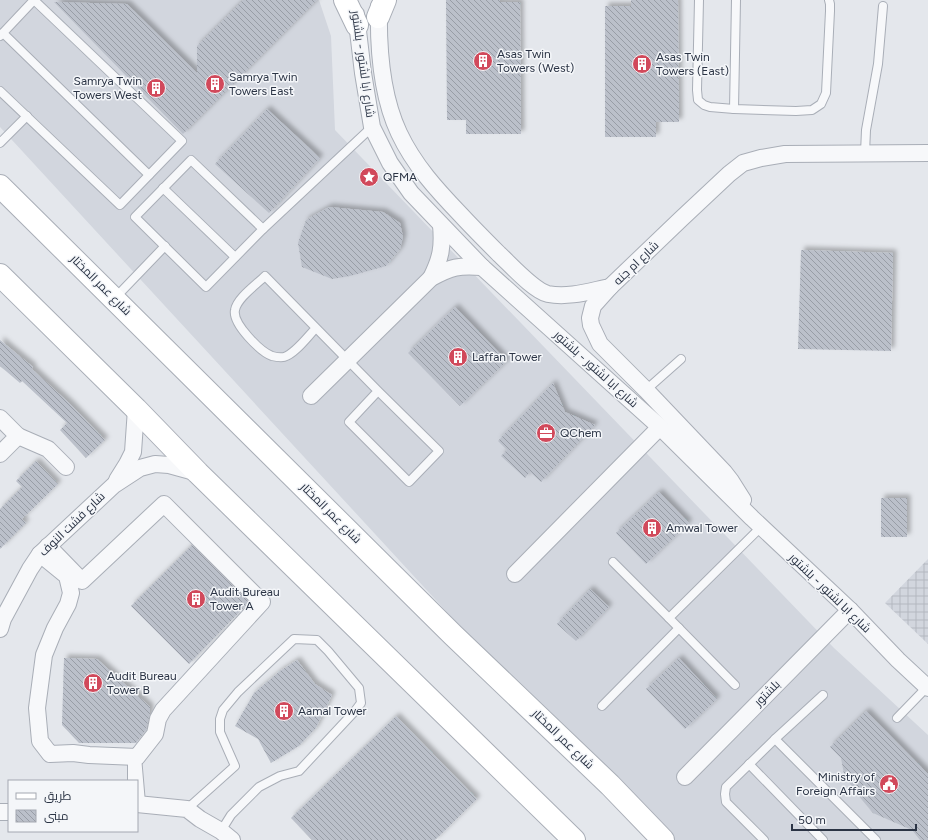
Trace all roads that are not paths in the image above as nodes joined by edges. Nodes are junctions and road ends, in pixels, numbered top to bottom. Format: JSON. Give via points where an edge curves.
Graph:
{"nodes":[{"id":1,"x":345,"y":0,"type":"edge"},
{"id":2,"x":355,"y":0,"type":"edge"},
{"id":3,"x":699,"y":0,"type":"edge"},
{"id":4,"x":736,"y":0,"type":"edge"},
{"id":5,"x":829,"y":0,"type":"edge"},
{"id":6,"x":381,"y":6,"type":"edge"},
{"id":7,"x":883,"y":6,"type":"dead end"},
{"id":8,"x":357,"y":25,"type":"junction"},
{"id":9,"x":1,"y":34,"type":"edge"},
{"id":10,"x":0,"y":91,"type":"edge"},
{"id":11,"x":734,"y":109,"type":"junction"},
{"id":12,"x":26,"y":116,"type":"junction"},
{"id":13,"x":372,"y":127,"type":"junction"},
{"id":14,"x":0,"y":143,"type":"edge"},
{"id":15,"x":928,"y":153,"type":"edge"},
{"id":16,"x":865,"y":154,"type":"junction"},
{"id":17,"x":149,"y":175,"type":"junction"},
{"id":18,"x":0,"y":186,"type":"edge"},
{"id":19,"x":163,"y":188,"type":"junction"},
{"id":20,"x":441,"y":225,"type":"junction"},
{"id":21,"x":263,"y":229,"type":"junction"},
{"id":22,"x":165,"y":246,"type":"junction"},
{"id":23,"x":235,"y":257,"type":"junction"},
{"id":24,"x":482,"y":267,"type":"junction"},
{"id":25,"x":0,"y":275,"type":"edge"},
{"id":26,"x":431,"y":278,"type":"junction"},
{"id":27,"x":610,"y":287,"type":"junction"},
{"id":28,"x":114,"y":299,"type":"junction"},
{"id":29,"x":316,"y":328,"type":"junction"},
{"id":30,"x":348,"y":360,"type":"junction"},
{"id":31,"x":681,"y":360,"type":"dead end"},
{"id":32,"x":646,"y":390,"type":"junction"},
{"id":33,"x":378,"y":391,"type":"junction"},
{"id":34,"x":311,"y":396,"type":"dead end"},
{"id":35,"x":136,"y":409,"type":"junction"},
{"id":36,"x":0,"y":418,"type":"edge"},
{"id":37,"x":660,"y":427,"type":"junction"},
{"id":38,"x":18,"y":436,"type":"junction"},
{"id":39,"x":0,"y":454,"type":"edge"},
{"id":40,"x":66,"y":467,"type":"dead end"},
{"id":41,"x":198,"y":473,"type":"junction"},
{"id":42,"x":114,"y":485,"type":"junction"},
{"id":43,"x":757,"y":522,"type":"junction"},
{"id":44,"x":44,"y":550,"type":"junction"},
{"id":45,"x":613,"y":562,"type":"dead end"},
{"id":46,"x":515,"y":574,"type":"dead end"},
{"id":47,"x":850,"y":610,"type":"junction"},
{"id":48,"x":669,"y":618,"type":"junction"},
{"id":49,"x":679,"y":628,"type":"junction"},
{"id":50,"x":0,"y":629,"type":"edge"},
{"id":51,"x":928,"y":684,"type":"edge"},
{"id":52,"x":735,"y":685,"type":"dead end"},
{"id":53,"x":823,"y":695,"type":"dead end"},
{"id":54,"x":602,"y":706,"type":"dead end"},
{"id":55,"x":897,"y":718,"type":"dead end"},
{"id":56,"x":775,"y":739,"type":"junction"},
{"id":57,"x":135,"y":757,"type":"junction"},
{"id":58,"x":749,"y":764,"type":"junction"},
{"id":59,"x":685,"y":777,"type":"dead end"},
{"id":60,"x":132,"y":780,"type":"edge"},
{"id":61,"x":137,"y":780,"type":"edge"},
{"id":62,"x":138,"y":792,"type":"edge"},
{"id":63,"x":139,"y":804,"type":"edge"},
{"id":64,"x":187,"y":809,"type":"junction"},
{"id":65,"x":226,"y":835,"type":"edge"},
{"id":66,"x":574,"y":840,"type":"edge"},
{"id":67,"x":663,"y":840,"type":"edge"},
{"id":68,"x":764,"y":840,"type":"edge"},
{"id":69,"x":823,"y":840,"type":"edge"},
{"id":70,"x":876,"y":840,"type":"edge"}],
"edges":[{"from":1,"to":8,"type":"main road"},
{"from":2,"to":8,"type":"street","name":"شارع ابا لشتور - بلشتور"},
{"from":3,"to":11,"type":"lane","via":[[698,100],[710,107]]},
{"from":4,"to":11,"type":"lane"},
{"from":5,"to":11,"type":"lane","via":[[826,93],[821,104],[812,110],[801,111]]},
{"from":6,"to":27,"type":"street","name":"شارع ابا لشتور - بلشتور","via":[[385,92],[398,133],[421,171],[499,254],[546,294],[572,295]]},
{"from":7,"to":16,"type":"lane","via":[[878,64],[866,130]]},
{"from":8,"to":13,"type":"street","name":"شارع ابا لشتور - بلشتور"},
{"from":9,"to":17,"type":"lane"},
{"from":9,"to":17,"type":"lane","via":[[34,0],[182,141]]},
{"from":10,"to":12,"type":"lane"},
{"from":12,"to":14,"type":"lane"},
{"from":12,"to":17,"type":"lane","via":[[120,205]]},
{"from":13,"to":20,"type":"street","name":"شارع ابا لشتور - بلشتور","via":[[390,163],[411,193]]},
{"from":13,"to":21,"type":"lane"},
{"from":15,"to":16,"type":"street","name":"شارع ام جنه"},
{"from":16,"to":27,"type":"street","name":"شارع ام جنه","via":[[785,154],[743,163]]},
{"from":18,"to":28,"type":"main road","name":"شارع عمر المختار"},
{"from":19,"to":21,"type":"lane","via":[[191,160]]},
{"from":19,"to":22,"type":"lane","via":[[135,217]]},
{"from":19,"to":23,"type":"lane"},
{"from":20,"to":24,"type":"street","name":"شارع ابا لشتور - بلشتور"},
{"from":20,"to":26,"type":"street","via":[[440,255]]},
{"from":21,"to":23,"type":"lane"},
{"from":22,"to":23,"type":"lane","via":[[206,287]]},
{"from":22,"to":28,"type":"lane"},
{"from":24,"to":26,"type":"street","via":[[454,267]]},
{"from":24,"to":37,"type":"street","name":"شارع ابا لشتور - بلشتور"},
{"from":25,"to":35,"type":"main road"},
{"from":26,"to":30,"type":"street"},
{"from":27,"to":32,"type":"street","name":"شارع ام جنه","via":[[593,306],[591,325],[600,344]]},
{"from":28,"to":67,"type":"main road","name":"شارع عمر المختار"},
{"from":29,"to":29,"type":"lane","via":[[265,276],[239,301],[235,310],[235,319],[247,335],[270,355],[278,358],[292,352]]},
{"from":29,"to":30,"type":"lane"},
{"from":30,"to":33,"type":"lane"},
{"from":30,"to":34,"type":"street"},
{"from":31,"to":32,"type":"lane"},
{"from":32,"to":43,"type":"street","name":"شارع ام جنه","via":[[724,472]]},
{"from":33,"to":33,"type":"lane","via":[[349,422],[409,482],[439,451]]},
{"from":35,"to":41,"type":"main road"},
{"from":35,"to":42,"type":"street","name":"شارع فشت النوف","via":[[132,452]]},
{"from":36,"to":38,"type":"street"},
{"from":37,"to":43,"type":"street","name":"شارع ابا لشتور - بلشتور"},
{"from":37,"to":46,"type":"street"},
{"from":38,"to":39,"type":"street"},
{"from":38,"to":40,"type":"street","via":[[48,449]]},
{"from":41,"to":42,"type":"street","name":"شارع فشت النوف","via":[[169,465],[154,464],[140,468]]},
{"from":41,"to":66,"type":"main road"},
{"from":42,"to":44,"type":"street","name":"شارع فشت النوف"},
{"from":43,"to":47,"type":"street","name":"شارع ابا لشتور - بلشتور"},
{"from":43,"to":48,"type":"lane"},
{"from":44,"to":50,"type":"street","name":"شارع فشت النوف","via":[[30,569]]},
{"from":44,"to":57,"type":"street","via":[[67,576],[71,593],[44,655],[36,708],[40,741],[50,754]]},
{"from":44,"to":57,"type":"street","via":[[82,581],[164,504],[262,602],[162,710],[155,734]]},
{"from":45,"to":48,"type":"lane"},
{"from":47,"to":51,"type":"street","name":"شارع ابا لشتور - بلشتور","via":[[898,660],[919,669]]},
{"from":47,"to":59,"type":"street","name":"بلشتور"},
{"from":48,"to":49,"type":"lane"},
{"from":49,"to":52,"type":"lane"},
{"from":49,"to":54,"type":"lane"},
{"from":51,"to":55,"type":"lane"},
{"from":53,"to":56,"type":"lane"},
{"from":56,"to":58,"type":"lane"},
{"from":56,"to":70,"type":"lane"},
{"from":57,"to":60,"type":"lane"},
{"from":57,"to":61,"type":"lane"},
{"from":58,"to":68,"type":"lane","via":[[726,787],[726,802]]},
{"from":58,"to":69,"type":"lane"},
{"from":62,"to":63,"type":"lane"},
{"from":63,"to":64,"type":"street"},
{"from":64,"to":65,"type":"street"},
{"from":64,"to":65,"type":"lane","via":[[235,766],[220,732],[223,710],[238,692],[294,639],[317,640],[359,688],[361,704],[299,771],[280,776],[259,787],[231,815]]}]}
